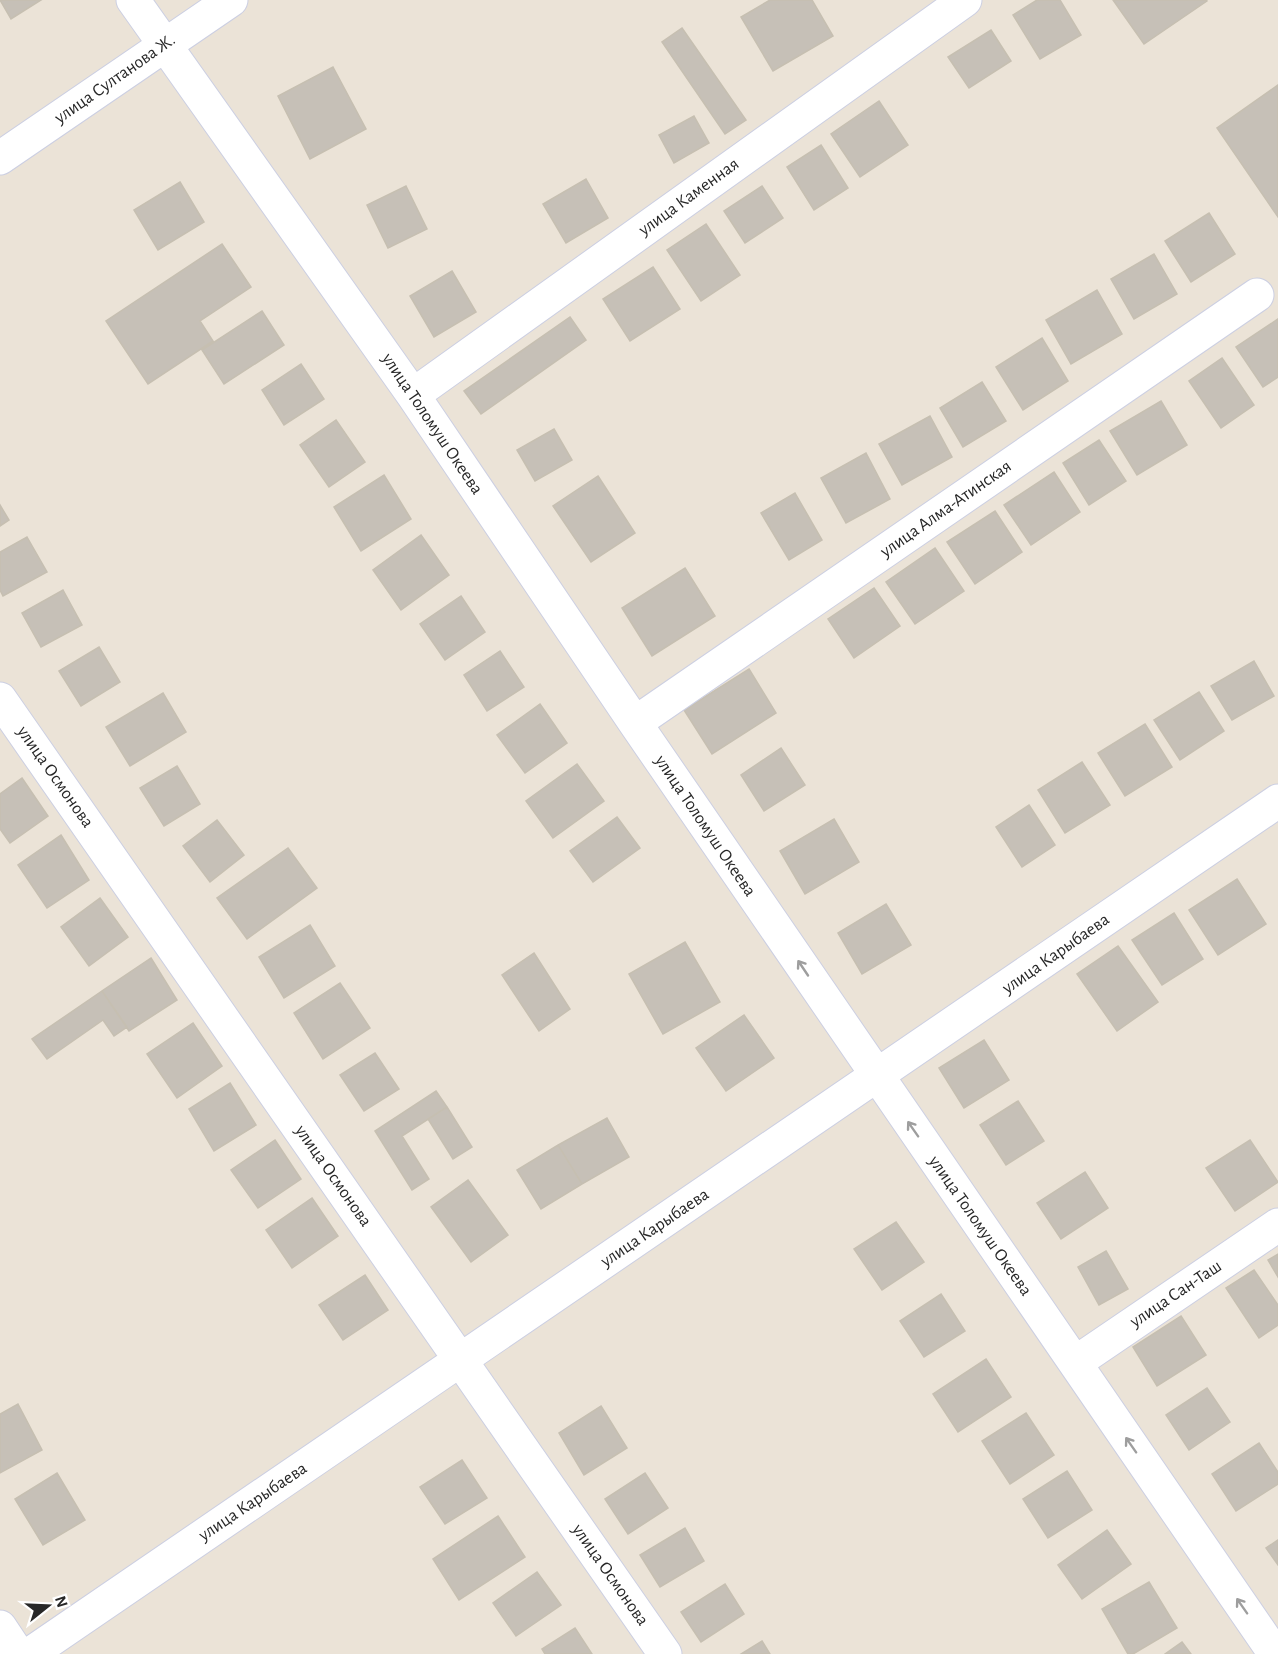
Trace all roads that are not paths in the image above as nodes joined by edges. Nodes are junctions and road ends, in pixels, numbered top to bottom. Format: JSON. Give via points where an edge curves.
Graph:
{"nodes":[{"id":1,"x":133,"y":0,"type":"edge"},
{"id":2,"x":231,"y":0,"type":"edge"},
{"id":3,"x":965,"y":0,"type":"edge"},
{"id":4,"x":165,"y":44,"type":"junction"},
{"id":5,"x":0,"y":158,"type":"edge"},
{"id":6,"x":1257,"y":295,"type":"dead end"},
{"id":7,"x":413,"y":395,"type":"junction"},
{"id":8,"x":0,"y":699,"type":"edge"},
{"id":9,"x":635,"y":723,"type":"junction"},
{"id":10,"x":1278,"y":801,"type":"edge"},
{"id":11,"x":878,"y":1077,"type":"junction"},
{"id":12,"x":1278,"y":1225,"type":"edge"},
{"id":13,"x":461,"y":1360,"type":"junction"},
{"id":14,"x":1075,"y":1363,"type":"junction"},
{"id":15,"x":0,"y":1627,"type":"edge"},
{"id":16,"x":1276,"y":1652,"type":"edge"},
{"id":17,"x":18,"y":1654,"type":"edge"},
{"id":18,"x":30,"y":1654,"type":"edge"},
{"id":19,"x":665,"y":1654,"type":"edge"}],
"edges":[{"from":1,"to":4,"type":"street","name":"улица Толомуш Океева"},
{"from":2,"to":4,"type":"street","name":"улица Султанова Ж."},
{"from":3,"to":7,"type":"street","name":"улица Каменная"},
{"from":4,"to":5,"type":"street","name":"улица Султанова Ж."},
{"from":4,"to":7,"type":"street","name":"улица Толомуш Океева"},
{"from":6,"to":9,"type":"street","name":"улица Алма-Атинская"},
{"from":7,"to":9,"type":"street","name":"улица Толомуш Океева"},
{"from":8,"to":13,"type":"street","name":"улица Осмонова"},
{"from":11,"to":9,"type":"street","name":"улица Толомуш Океева","one_way":true},
{"from":10,"to":11,"type":"street","name":"улица Карыбаева"},
{"from":11,"to":13,"type":"street","name":"улица Карыбаева"},
{"from":14,"to":11,"type":"street","name":"улица Толомуш Океева","one_way":true},
{"from":12,"to":14,"type":"street","name":"улица Сан-Таш"},
{"from":13,"to":18,"type":"street","name":"улица Карыбаева"},
{"from":13,"to":19,"type":"street","name":"улица Осмонова"},
{"from":16,"to":14,"type":"street","name":"улица Толомуш Океева","one_way":true},
{"from":15,"to":17,"type":"street"}]}
